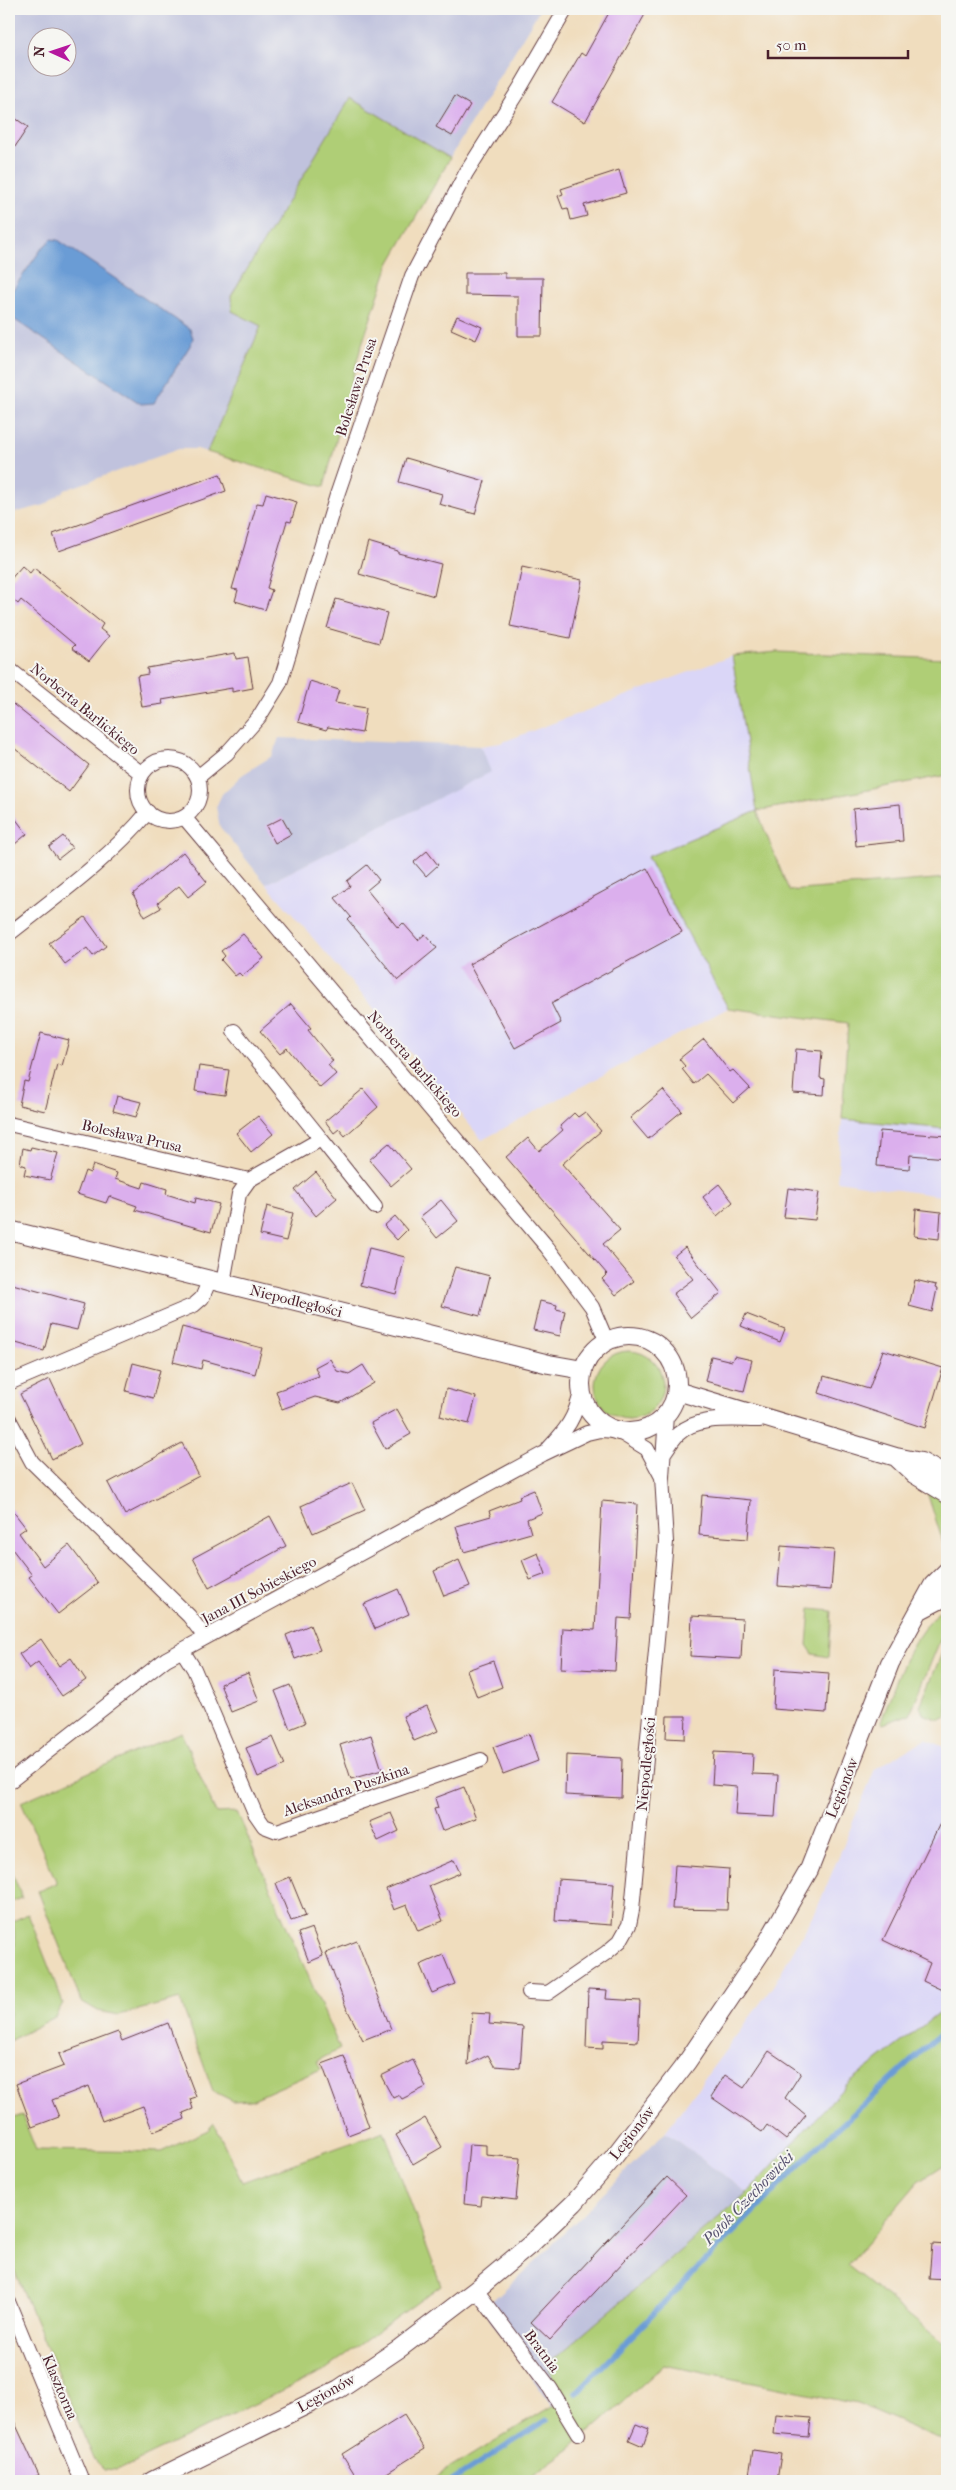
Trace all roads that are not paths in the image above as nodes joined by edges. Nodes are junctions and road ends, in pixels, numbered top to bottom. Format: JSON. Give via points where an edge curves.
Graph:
{"nodes":[{"id":1,"x":566,"y":9,"type":"edge"},
{"id":2,"x":9,"y":669,"type":"edge"},
{"id":3,"x":142,"y":774,"type":"junction"},
{"id":4,"x":198,"y":777,"type":"junction"},
{"id":5,"x":148,"y":812,"type":"junction"},
{"id":6,"x":184,"y":817,"type":"junction"},
{"id":7,"x":9,"y":934,"type":"edge"},
{"id":8,"x":234,"y":1031,"type":"dead end"},
{"id":9,"x":9,"y":1124,"type":"edge"},
{"id":10,"x":321,"y":1138,"type":"junction"},
{"id":11,"x":249,"y":1180,"type":"junction"},
{"id":12,"x":375,"y":1207,"type":"dead end"},
{"id":13,"x":9,"y":1230,"type":"edge"},
{"id":14,"x":216,"y":1281,"type":"junction"},
{"id":15,"x":607,"y":1342,"type":"junction"},
{"id":16,"x":583,"y":1370,"type":"junction"},
{"id":17,"x":9,"y":1383,"type":"edge"},
{"id":18,"x":676,"y":1391,"type":"junction"},
{"id":19,"x":582,"y":1392,"type":"junction"},
{"id":20,"x":666,"y":1415,"type":"junction"},
{"id":21,"x":9,"y":1419,"type":"edge"},
{"id":22,"x":773,"y":1420,"type":"junction"},
{"id":23,"x":618,"y":1432,"type":"junction"},
{"id":24,"x":664,"y":1453,"type":"junction"},
{"id":25,"x":543,"y":1454,"type":"junction"},
{"id":26,"x":896,"y":1457,"type":"junction"},
{"id":27,"x":947,"y":1476,"type":"edge"},
{"id":28,"x":662,"y":1477,"type":"junction"},
{"id":29,"x":947,"y":1494,"type":"edge"},
{"id":30,"x":947,"y":1571,"type":"edge"},
{"id":31,"x":947,"y":1596,"type":"edge"},
{"id":32,"x":920,"y":1610,"type":"junction"},
{"id":33,"x":205,"y":1637,"type":"junction"},
{"id":34,"x":182,"y":1650,"type":"junction"},
{"id":35,"x":481,"y":1760,"type":"dead end"},
{"id":36,"x":9,"y":1782,"type":"edge"},
{"id":37,"x":529,"y":1992,"type":"dead end"},
{"id":38,"x":476,"y":2290,"type":"junction"},
{"id":39,"x":9,"y":2304,"type":"edge"},
{"id":40,"x":578,"y":2434,"type":"dead end"},
{"id":41,"x":82,"y":2481,"type":"edge"},
{"id":42,"x":152,"y":2481,"type":"edge"}],
"edges":[{"from":1,"to":4,"type":"street","name":"Bolesława Prusa","via":[[466,173],[412,276],[337,494],[280,683],[259,717],[227,753]]},
{"from":2,"to":3,"type":"street","name":"Norberta Barlickiego"},
{"from":3,"to":4,"type":"street","via":[[157,761],[176,759],[185,763]]},
{"from":3,"to":5,"type":"street","via":[[139,794]]},
{"from":4,"to":6,"type":"street","via":[[200,795],[191,812]]},
{"from":5,"to":6,"type":"street","via":[[165,820]]},
{"from":5,"to":7,"type":"street","via":[[133,831]]},
{"from":6,"to":15,"type":"street","name":"Norberta Barlickiego","via":[[547,1247],[592,1307]]},
{"from":8,"to":10,"type":"street"},
{"from":9,"to":11,"type":"street","name":"Bolesława Prusa"},
{"from":10,"to":11,"type":"street"},
{"from":10,"to":12,"type":"street"},
{"from":11,"to":14,"type":"street","via":[[239,1194]]},
{"from":13,"to":14,"type":"street","name":"Niepodległości"},
{"from":14,"to":16,"type":"street","name":"Niepodległości"},
{"from":14,"to":17,"type":"street","via":[[194,1305]]},
{"from":15,"to":16,"type":"street","via":[[594,1350]]},
{"from":15,"to":18,"type":"street","via":[[626,1337],[643,1339],[658,1346],[669,1357],[676,1375]]},
{"from":16,"to":19,"type":"street"},
{"from":18,"to":20,"type":"street"},
{"from":18,"to":22,"type":"street"},
{"from":19,"to":23,"type":"street","via":[[591,1414],[600,1424]]},
{"from":19,"to":25,"type":"street","name":"Jana III Sobieskiego","via":[[576,1414]]},
{"from":20,"to":23,"type":"street","via":[[652,1427]]},
{"from":20,"to":24,"type":"street","name":"Niepodległości"},
{"from":21,"to":33,"type":"street","via":[[32,1462],[189,1616]]},
{"from":22,"to":24,"type":"street","via":[[717,1420],[693,1425],[678,1434]]},
{"from":22,"to":26,"type":"street"},
{"from":23,"to":25,"type":"street","name":"Jana III Sobieskiego","via":[[600,1430],[587,1433]]},
{"from":23,"to":28,"type":"street","name":"Niepodległości","via":[[647,1449]]},
{"from":24,"to":28,"type":"street","name":"Niepodległości"},
{"from":25,"to":33,"type":"street","name":"Jana III Sobieskiego"},
{"from":26,"to":27,"type":"street","via":[[921,1462]]},
{"from":26,"to":29,"type":"street","via":[[914,1474]]},
{"from":28,"to":37,"type":"street","name":"Niepodległości","via":[[666,1542],[632,1910],[620,1941],[548,1993]]},
{"from":30,"to":32,"type":"street","name":"Legionów","via":[[933,1586]]},
{"from":31,"to":32,"type":"street"},
{"from":32,"to":38,"type":"street","name":"Legionów","via":[[890,1663],[809,1870],[764,1948],[687,2062],[613,2158],[574,2203]]},
{"from":33,"to":34,"type":"street","name":"Jana III Sobieskiego"},
{"from":34,"to":35,"type":"street","name":"Aleksandra Puszkina","via":[[194,1669],[255,1813],[264,1826],[278,1831]]},
{"from":34,"to":36,"type":"street","name":"Jana III Sobieskiego","via":[[166,1659]]},
{"from":38,"to":40,"type":"street","name":"Bratnia","via":[[550,2388]]},
{"from":38,"to":42,"type":"street","name":"Legionów","via":[[400,2348],[338,2389]]},
{"from":39,"to":41,"type":"street","name":"Klasztorna"}]}
